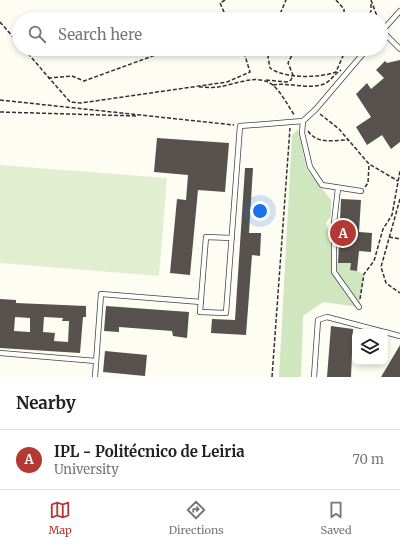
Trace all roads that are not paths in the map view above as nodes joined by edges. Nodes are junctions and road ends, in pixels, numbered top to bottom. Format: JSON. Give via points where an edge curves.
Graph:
{"nodes":[{"id":1,"x":400,"y":11,"type":"edge"},
{"id":2,"x":388,"y":24,"type":"edge"},
{"id":3,"x":388,"y":38,"type":"edge"},
{"id":4,"x":400,"y":49,"type":"edge"},
{"id":5,"x":361,"y":56,"type":"edge"},
{"id":6,"x":301,"y":122,"type":"junction"},
{"id":7,"x":338,"y":188,"type":"junction"},
{"id":8,"x":360,"y":191,"type":"road end"},
{"id":9,"x":232,"y":238,"type":"junction"},
{"id":10,"x":201,"y":302,"type":"junction"},
{"id":11,"x":359,"y":307,"type":"road end"},
{"id":12,"x":373,"y":329,"type":"edge"},
{"id":13,"x":388,"y":333,"type":"edge"},
{"id":14,"x":400,"y":336,"type":"edge"},
{"id":15,"x":0,"y":353,"type":"edge"},
{"id":16,"x":96,"y":361,"type":"junction"},
{"id":17,"x":95,"y":377,"type":"edge"},
{"id":18,"x":314,"y":377,"type":"edge"}],
"edges":[{"from":1,"to":2,"type":"lane"},
{"from":3,"to":4,"type":"lane"},
{"from":5,"to":6,"type":"lane","via":[[316,110]]},
{"from":6,"to":7,"type":"lane","via":[[311,169],[322,185]]},
{"from":6,"to":9,"type":"lane","via":[[240,126]]},
{"from":7,"to":8,"type":"lane"},
{"from":7,"to":11,"type":"lane","via":[[334,223],[334,272]]},
{"from":9,"to":10,"type":"lane","via":[[206,237]]},
{"from":9,"to":10,"type":"lane","via":[[226,312],[200,312]]},
{"from":10,"to":16,"type":"lane","via":[[101,294]]},
{"from":12,"to":18,"type":"lane","via":[[327,317],[318,320]]},
{"from":13,"to":14,"type":"lane"},
{"from":15,"to":16,"type":"lane"},
{"from":16,"to":17,"type":"lane"}]}
